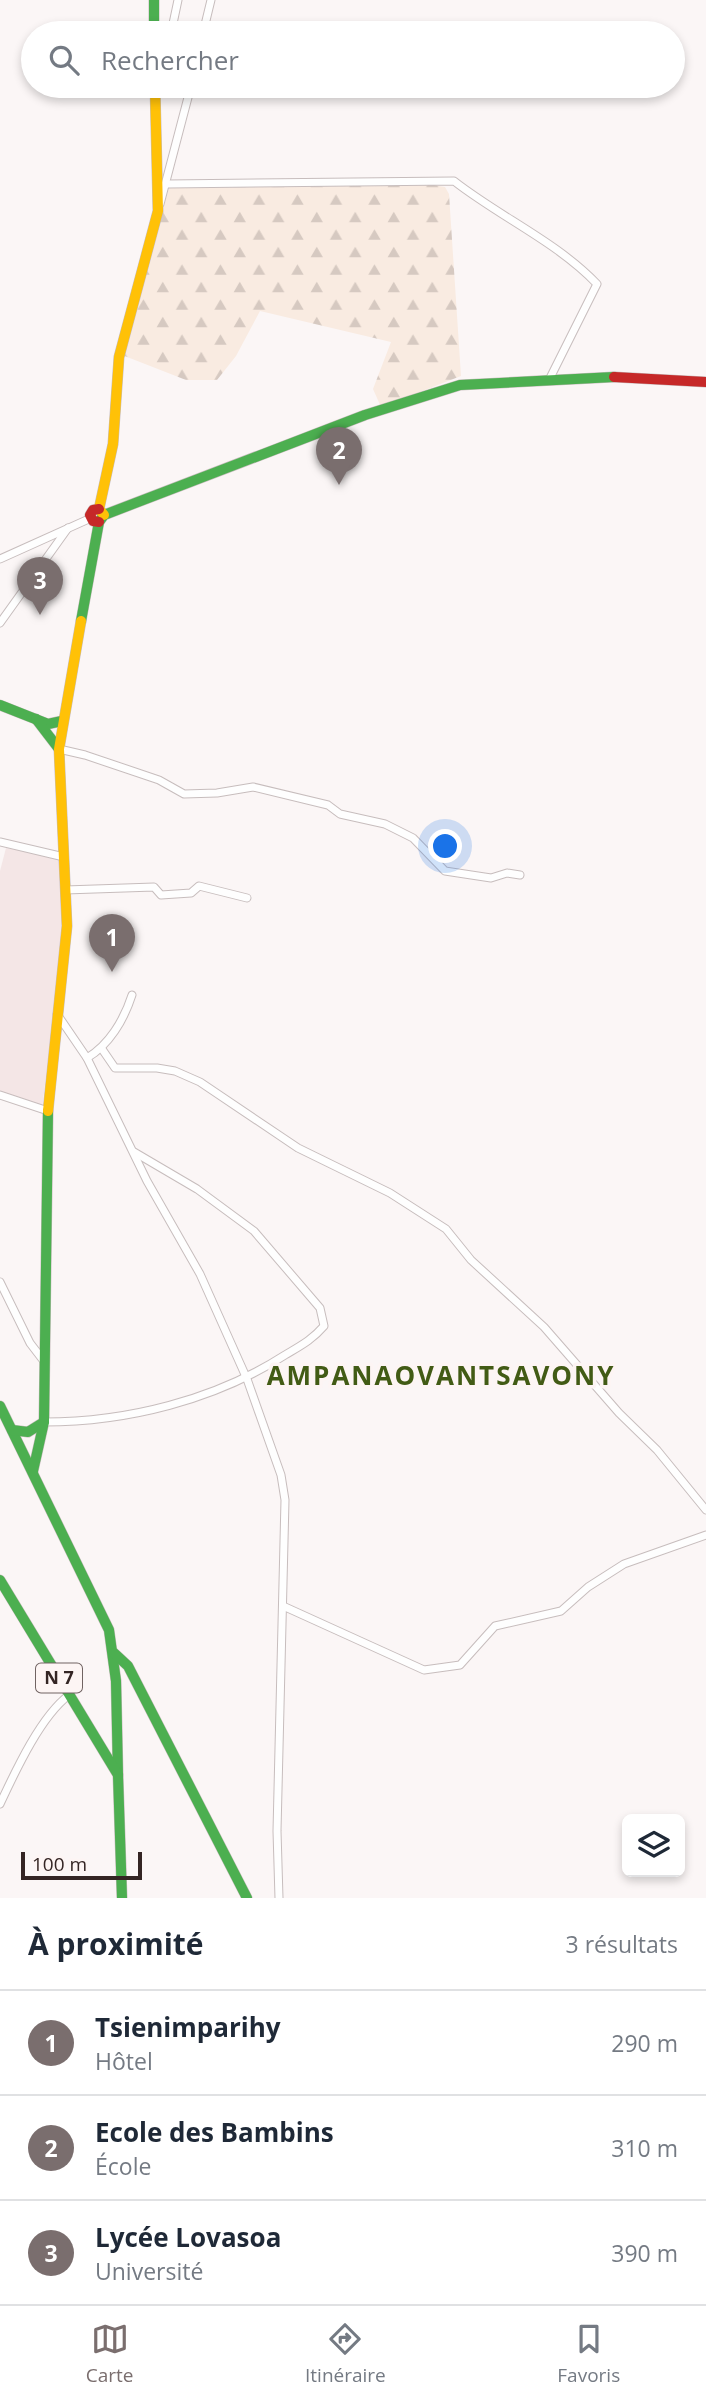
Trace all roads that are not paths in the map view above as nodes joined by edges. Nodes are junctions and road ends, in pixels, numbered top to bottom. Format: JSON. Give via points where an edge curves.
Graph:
{"nodes":[{"id":1,"x":154,"y":0,"type":"edge"},
{"id":2,"x":178,"y":0,"type":"edge"},
{"id":3,"x":211,"y":0,"type":"edge"},
{"id":4,"x":155,"y":21,"type":"edge"},
{"id":5,"x":174,"y":21,"type":"edge"},
{"id":6,"x":206,"y":21,"type":"edge"},
{"id":7,"x":156,"y":98,"type":"edge"},
{"id":8,"x":188,"y":98,"type":"edge"},
{"id":9,"x":167,"y":184,"type":"junction"},
{"id":10,"x":158,"y":211,"type":"junction"},
{"id":11,"x":549,"y":380,"type":"junction"},
{"id":12,"x":706,"y":382,"type":"edge"},
{"id":13,"x":98,"y":516,"type":"junction"},
{"id":14,"x":68,"y":528,"type":"junction"},
{"id":15,"x":0,"y":559,"type":"edge"},
{"id":16,"x":0,"y":623,"type":"edge"},
{"id":17,"x":0,"y":705,"type":"edge"},
{"id":18,"x":35,"y":717,"type":"junction"},
{"id":19,"x":62,"y":722,"type":"junction"},
{"id":20,"x":59,"y":749,"type":"junction"},
{"id":21,"x":0,"y":842,"type":"edge"},
{"id":22,"x":64,"y":857,"type":"junction"},
{"id":23,"x":520,"y":875,"type":"dead end"},
{"id":24,"x":65,"y":890,"type":"junction"},
{"id":25,"x":247,"y":898,"type":"dead end"},
{"id":26,"x":132,"y":995,"type":"dead end"},
{"id":27,"x":56,"y":1013,"type":"junction"},
{"id":28,"x":102,"y":1049,"type":"junction"},
{"id":29,"x":86,"y":1058,"type":"junction"},
{"id":30,"x":0,"y":1096,"type":"edge"},
{"id":31,"x":48,"y":1111,"type":"junction"},
{"id":32,"x":134,"y":1152,"type":"junction"},
{"id":33,"x":0,"y":1282,"type":"edge"},
{"id":34,"x":43,"y":1360,"type":"junction"},
{"id":35,"x":247,"y":1380,"type":"junction"},
{"id":36,"x":0,"y":1406,"type":"edge"},
{"id":37,"x":44,"y":1422,"type":"junction"},
{"id":38,"x":12,"y":1430,"type":"junction"},
{"id":39,"x":33,"y":1471,"type":"junction"},
{"id":40,"x":706,"y":1510,"type":"edge"},
{"id":41,"x":706,"y":1535,"type":"edge"},
{"id":42,"x":0,"y":1580,"type":"edge"},
{"id":43,"x":283,"y":1606,"type":"junction"},
{"id":44,"x":114,"y":1653,"type":"junction"},
{"id":45,"x":69,"y":1695,"type":"junction"},
{"id":46,"x":119,"y":1739,"type":"junction"},
{"id":47,"x":100,"y":1745,"type":"junction"},
{"id":48,"x":118,"y":1775,"type":"junction"},
{"id":49,"x":0,"y":1804,"type":"edge"},
{"id":50,"x":122,"y":1898,"type":"edge"},
{"id":51,"x":247,"y":1898,"type":"edge"},
{"id":52,"x":279,"y":1898,"type":"edge"}],
"edges":[{"from":1,"to":4,"type":"street"},
{"from":2,"to":5,"type":"street"},
{"from":3,"to":6,"type":"street"},
{"from":7,"to":10,"type":"street"},
{"from":8,"to":9,"type":"street"},
{"from":9,"to":10,"type":"street"},
{"from":9,"to":11,"type":"street","via":[[454,181],[577,263],[597,284]]},
{"from":10,"to":13,"type":"street","via":[[119,357],[113,444]]},
{"from":11,"to":12,"type":"street","via":[[615,377]]},
{"from":11,"to":13,"type":"street","via":[[460,385],[413,399]]},
{"from":13,"to":14,"type":"street"},
{"from":13,"to":19,"type":"street"},
{"from":14,"to":15,"type":"street"},
{"from":14,"to":16,"type":"street"},
{"from":17,"to":18,"type":"street"},
{"from":18,"to":19,"type":"street","via":[[48,724]]},
{"from":18,"to":20,"type":"street"},
{"from":19,"to":20,"type":"street"},
{"from":20,"to":22,"type":"street"},
{"from":20,"to":23,"type":"street","via":[[159,780],[184,794],[253,787],[328,805],[340,814],[385,824],[413,838],[445,871],[491,878]]},
{"from":21,"to":22,"type":"street"},
{"from":22,"to":24,"type":"street"},
{"from":24,"to":25,"type":"street","via":[[154,887],[161,894],[191,893],[199,886]]},
{"from":24,"to":27,"type":"street","via":[[66,926]]},
{"from":26,"to":28,"type":"street"},
{"from":27,"to":29,"type":"street"},
{"from":27,"to":31,"type":"street"},
{"from":28,"to":29,"type":"street"},
{"from":28,"to":40,"type":"street","via":[[115,1068],[166,1070],[200,1082],[298,1148],[390,1193],[446,1229],[480,1268],[544,1327]]},
{"from":29,"to":32,"type":"street"},
{"from":30,"to":31,"type":"street"},
{"from":31,"to":34,"type":"street"},
{"from":32,"to":35,"type":"street","via":[[200,1274]]},
{"from":32,"to":35,"type":"street","via":[[197,1189],[254,1231],[320,1308],[324,1326],[313,1339]]},
{"from":33,"to":34,"type":"street"},
{"from":34,"to":37,"type":"street"},
{"from":35,"to":37,"type":"street","via":[[145,1410]]},
{"from":35,"to":43,"type":"street","via":[[281,1475],[285,1500]]},
{"from":36,"to":38,"type":"street"},
{"from":37,"to":38,"type":"street","via":[[29,1432]]},
{"from":37,"to":39,"type":"street"},
{"from":38,"to":39,"type":"street"},
{"from":39,"to":44,"type":"street","via":[[108,1630]]},
{"from":41,"to":43,"type":"street","via":[[624,1564],[561,1611],[495,1626],[460,1665],[445,1669],[424,1670]]},
{"from":42,"to":45,"type":"street","number":"N 7"},
{"from":43,"to":52,"type":"street"},
{"from":44,"to":46,"type":"street"},
{"from":44,"to":51,"type":"street","via":[[128,1666]]},
{"from":45,"to":47,"type":"street","number":"N 7"},
{"from":45,"to":49,"type":"street","via":[[17,1769]]},
{"from":46,"to":47,"type":"street"},
{"from":46,"to":48,"type":"street"},
{"from":47,"to":48,"type":"street","number":"N 7"},
{"from":48,"to":50,"type":"street","number":"N 7"}]}
